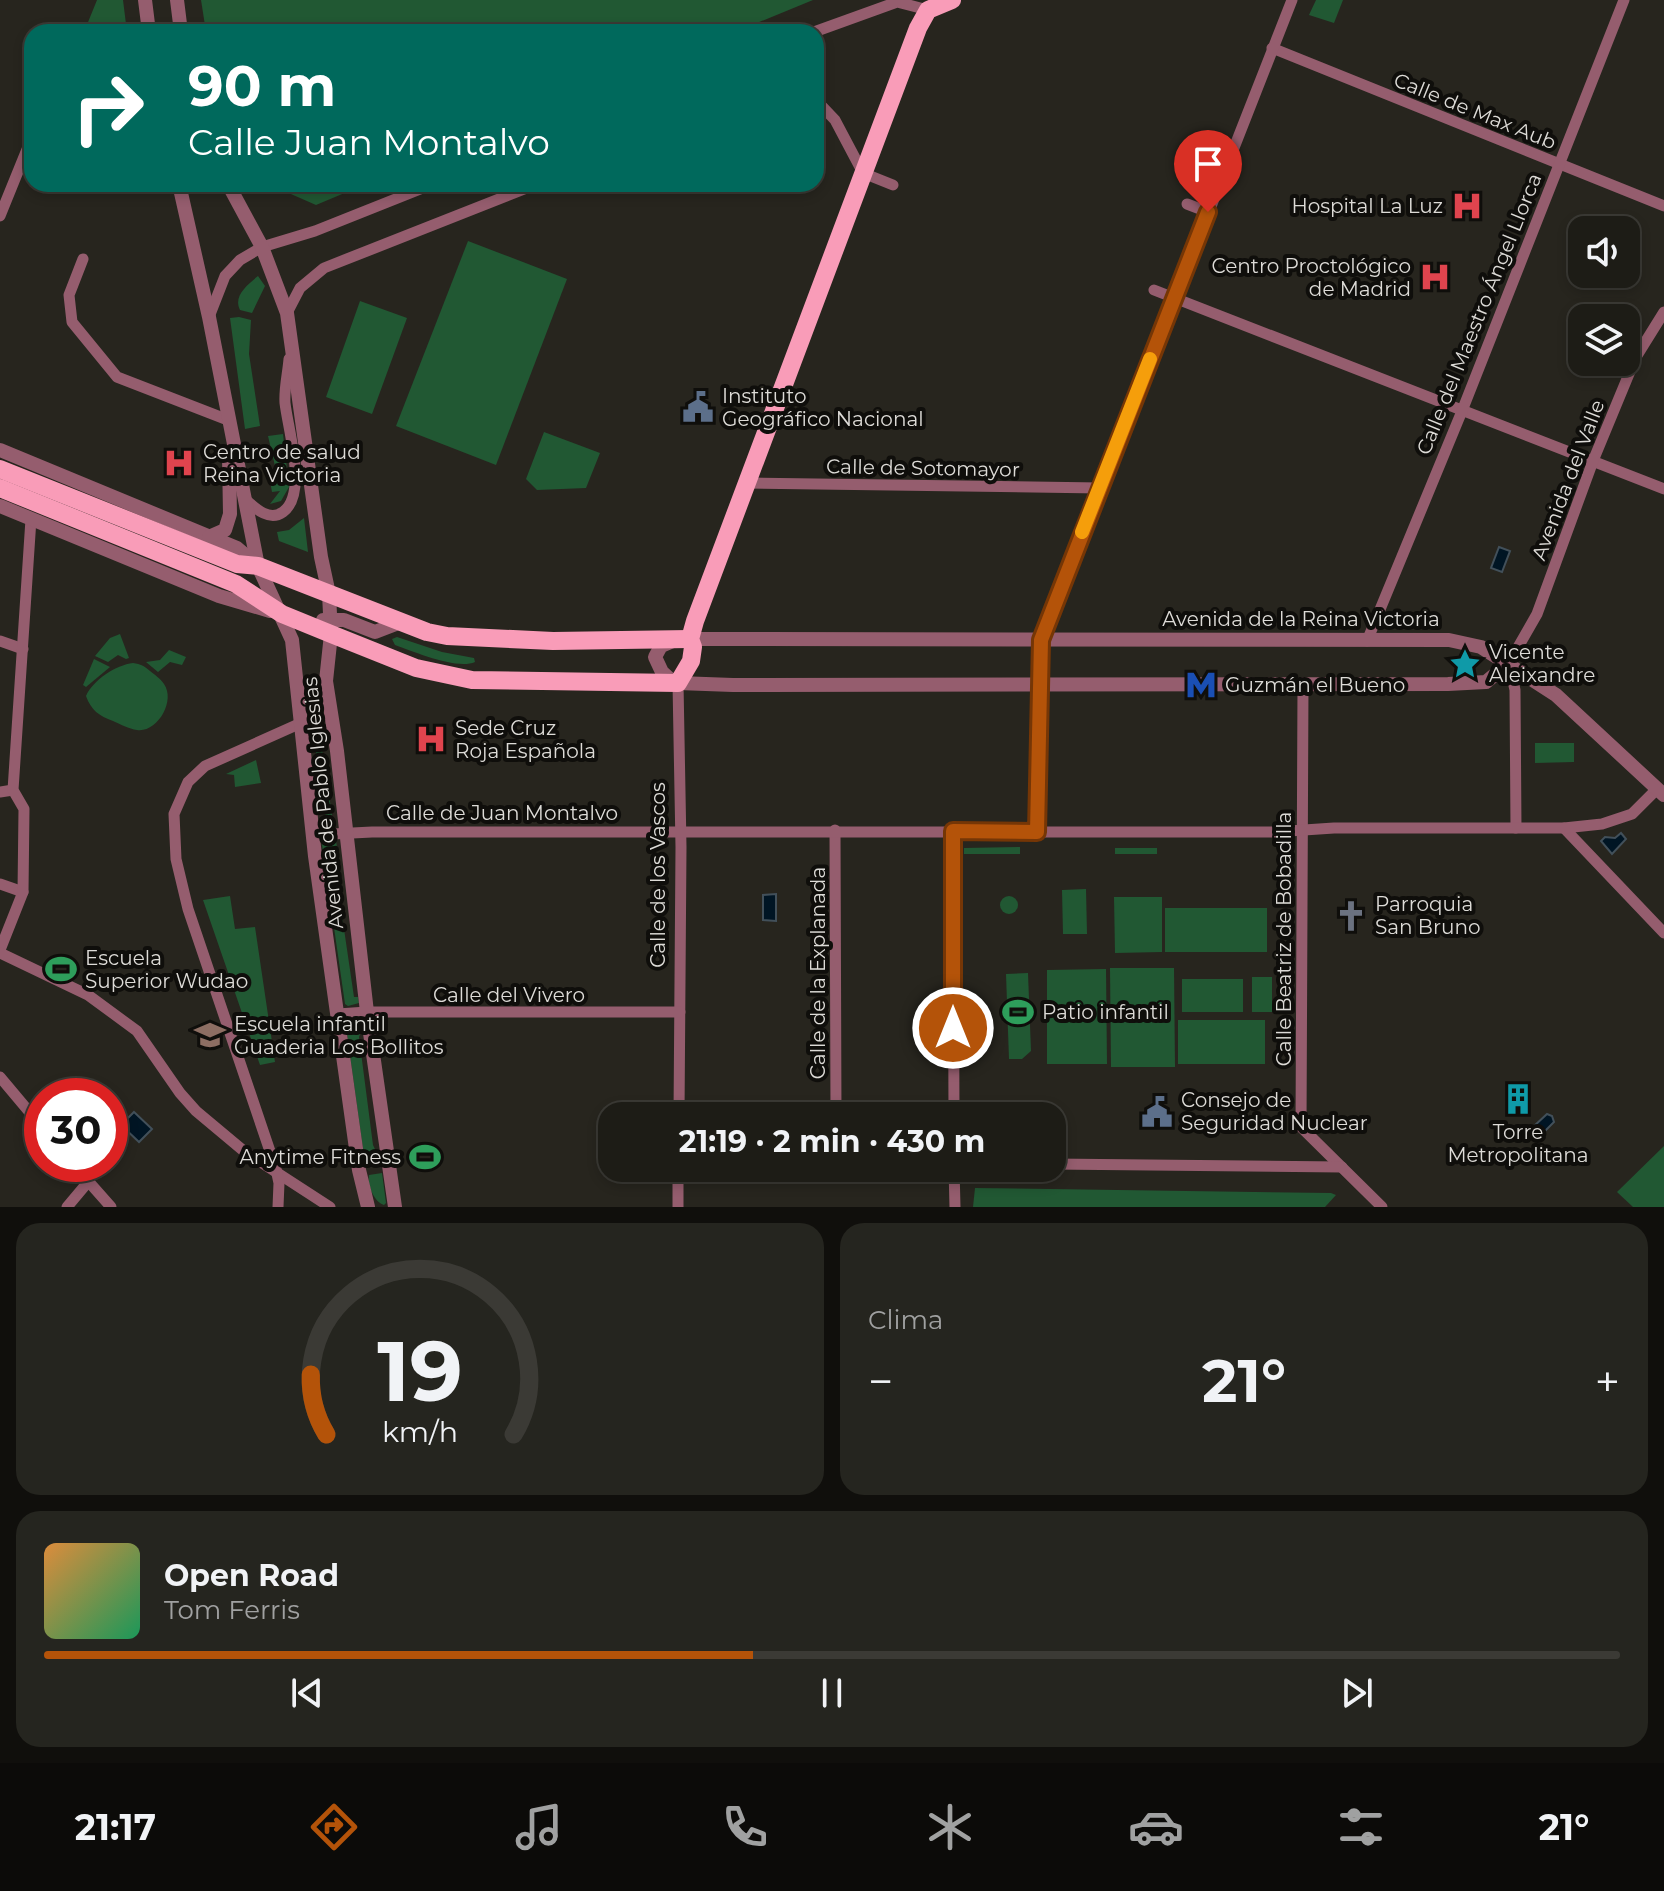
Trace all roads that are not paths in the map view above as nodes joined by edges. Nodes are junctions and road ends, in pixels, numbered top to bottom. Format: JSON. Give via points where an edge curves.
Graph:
{"nodes":[{"id":1,"x":145,"y":0,"type":"edge"},
{"id":2,"x":177,"y":0,"type":"edge"},
{"id":3,"x":868,"y":0,"type":"edge"},
{"id":4,"x":952,"y":0,"type":"edge"},
{"id":5,"x":1292,"y":0,"type":"edge"},
{"id":6,"x":1624,"y":0,"type":"edge"},
{"id":7,"x":927,"y":5,"type":"edge"},
{"id":8,"x":858,"y":14,"type":"junction"},
{"id":9,"x":148,"y":24,"type":"edge"},
{"id":10,"x":180,"y":24,"type":"edge"},
{"id":11,"x":824,"y":28,"type":"edge"},
{"id":12,"x":1272,"y":48,"type":"junction"},
{"id":13,"x":824,"y":108,"type":"edge"},
{"id":14,"x":24,"y":157,"type":"edge"},
{"id":15,"x":1558,"y":164,"type":"junction"},
{"id":16,"x":863,"y":173,"type":"junction"},
{"id":17,"x":893,"y":185,"type":"dead end"},
{"id":18,"x":181,"y":192,"type":"edge"},
{"id":19,"x":232,"y":192,"type":"edge"},
{"id":20,"x":413,"y":192,"type":"edge"},
{"id":21,"x":517,"y":192,"type":"edge"},
{"id":22,"x":1187,"y":204,"type":"dead end"},
{"id":23,"x":1664,"y":206,"type":"edge"},
{"id":24,"x":1208,"y":212,"type":"junction"},
{"id":25,"x":0,"y":216,"type":"edge"},
{"id":26,"x":262,"y":247,"type":"junction"},
{"id":27,"x":83,"y":259,"type":"dead end"},
{"id":28,"x":1154,"y":290,"type":"dead end"},
{"id":29,"x":1174,"y":298,"type":"junction"},
{"id":30,"x":1664,"y":312,"type":"edge"},
{"id":31,"x":287,"y":313,"type":"junction"},
{"id":32,"x":209,"y":317,"type":"junction"},
{"id":33,"x":291,"y":347,"type":"junction"},
{"id":34,"x":1462,"y":411,"type":"junction"},
{"id":35,"x":228,"y":420,"type":"junction"},
{"id":36,"x":0,"y":450,"type":"edge"},
{"id":37,"x":1593,"y":461,"type":"junction"},
{"id":38,"x":0,"y":469,"type":"edge"},
{"id":39,"x":746,"y":483,"type":"junction"},
{"id":40,"x":0,"y":488,"type":"edge"},
{"id":41,"x":1100,"y":488,"type":"junction"},
{"id":42,"x":1664,"y":489,"type":"edge"},
{"id":43,"x":244,"y":498,"type":"junction"},
{"id":44,"x":0,"y":506,"type":"edge"},
{"id":45,"x":31,"y":519,"type":"junction"},
{"id":46,"x":209,"y":537,"type":"junction"},
{"id":47,"x":258,"y":566,"type":"junction"},
{"id":48,"x":329,"y":594,"type":"junction"},
{"id":49,"x":282,"y":614,"type":"junction"},
{"id":50,"x":401,"y":622,"type":"junction"},
{"id":51,"x":304,"y":623,"type":"junction"},
{"id":52,"x":330,"y":626,"type":"junction"},
{"id":53,"x":685,"y":639,"type":"junction"},
{"id":54,"x":292,"y":640,"type":"junction"},
{"id":55,"x":1041,"y":640,"type":"junction"},
{"id":56,"x":0,"y":641,"type":"edge"},
{"id":57,"x":1367,"y":641,"type":"junction"},
{"id":58,"x":23,"y":649,"type":"junction"},
{"id":59,"x":1509,"y":663,"type":"junction"},
{"id":60,"x":676,"y":683,"type":"junction"},
{"id":61,"x":1038,"y":685,"type":"junction"},
{"id":62,"x":1303,"y":685,"type":"junction"},
{"id":63,"x":301,"y":723,"type":"junction"},
{"id":64,"x":13,"y":790,"type":"junction"},
{"id":65,"x":0,"y":792,"type":"edge"},
{"id":66,"x":1661,"y":792,"type":"edge"},
{"id":67,"x":1516,"y":828,"type":"junction"},
{"id":68,"x":1564,"y":828,"type":"junction"},
{"id":69,"x":835,"y":830,"type":"junction"},
{"id":70,"x":953,"y":831,"type":"junction"},
{"id":71,"x":1303,"y":831,"type":"junction"},
{"id":72,"x":345,"y":832,"type":"junction"},
{"id":73,"x":680,"y":832,"type":"junction"},
{"id":74,"x":1037,"y":832,"type":"junction"},
{"id":75,"x":313,"y":835,"type":"junction"},
{"id":76,"x":0,"y":884,"type":"edge"},
{"id":77,"x":23,"y":892,"type":"junction"},
{"id":78,"x":1664,"y":933,"type":"edge"},
{"id":79,"x":0,"y":951,"type":"edge"},
{"id":80,"x":367,"y":1012,"type":"junction"},
{"id":81,"x":680,"y":1012,"type":"junction"},
{"id":82,"x":338,"y":1014,"type":"junction"},
{"id":83,"x":0,"y":1077,"type":"edge"},
{"id":84,"x":679,"y":1102,"type":"edge"},
{"id":85,"x":836,"y":1102,"type":"edge"},
{"id":86,"x":954,"y":1102,"type":"edge"},
{"id":87,"x":24,"y":1106,"type":"edge"},
{"id":88,"x":1066,"y":1164,"type":"edge"},
{"id":89,"x":1342,"y":1167,"type":"junction"},
{"id":90,"x":276,"y":1169,"type":"junction"},
{"id":91,"x":88,"y":1182,"type":"joint"},
{"id":92,"x":678,"y":1182,"type":"edge"},
{"id":93,"x":954,"y":1182,"type":"edge"},
{"id":94,"x":67,"y":1207,"type":"edge"},
{"id":95,"x":111,"y":1207,"type":"edge"},
{"id":96,"x":278,"y":1207,"type":"edge"},
{"id":97,"x":330,"y":1207,"type":"edge"},
{"id":98,"x":368,"y":1207,"type":"edge"},
{"id":99,"x":395,"y":1207,"type":"edge"},
{"id":100,"x":678,"y":1207,"type":"edge"},
{"id":101,"x":955,"y":1207,"type":"edge"},
{"id":102,"x":1382,"y":1207,"type":"edge"}],
"edges":[{"from":1,"to":9,"type":"street"},
{"from":2,"to":10,"type":"street"},
{"from":3,"to":8,"type":"street"},
{"from":4,"to":7,"type":"main road"},
{"from":5,"to":12,"type":"street"},
{"from":6,"to":15,"type":"street","name":"Calle del Maestro Ángel Llorca"},
{"from":7,"to":8,"type":"street","via":[[897,2]]},
{"from":7,"to":16,"type":"main road","name":"Calle de los Vascos"},
{"from":8,"to":11,"type":"street"},
{"from":12,"to":15,"type":"street","name":"Calle de Max Aub"},
{"from":12,"to":24,"type":"street"},
{"from":13,"to":16,"type":"street"},
{"from":14,"to":25,"type":"street"},
{"from":15,"to":23,"type":"street","name":"Calle de Max Aub"},
{"from":15,"to":34,"type":"street","name":"Calle del Maestro Ángel Llorca"},
{"from":16,"to":17,"type":"street"},
{"from":16,"to":39,"type":"main road","name":"Calle de los Vascos"},
{"from":18,"to":32,"type":"street","name":"Avenida de Pablo Iglesias"},
{"from":19,"to":26,"type":"street","name":"Avenida de Pablo Iglesias"},
{"from":20,"to":26,"type":"street"},
{"from":21,"to":31,"type":"street","via":[[324,268],[300,288]]},
{"from":22,"to":24,"type":"street"},
{"from":24,"to":29,"type":"street"},
{"from":26,"to":31,"type":"street","name":"Avenida de Pablo Iglesias"},
{"from":26,"to":32,"type":"street","via":[[225,276]]},
{"from":27,"to":35,"type":"street","via":[[69,295],[72,322],[117,377]]},
{"from":28,"to":29,"type":"street"},
{"from":29,"to":34,"type":"street"},
{"from":29,"to":41,"type":"street"},
{"from":30,"to":37,"type":"street","name":"Avenida del Valle","via":[[1636,357]]},
{"from":31,"to":33,"type":"street","name":"Avenida de Pablo Iglesias"},
{"from":32,"to":35,"type":"street","name":"Avenida de Pablo Iglesias"},
{"from":33,"to":43,"type":"street","name":"Avenida de Pablo Iglesias","via":[[285,398],[296,484],[293,499],[279,515],[271,515]]},
{"from":33,"to":48,"type":"street","name":"Avenida de Pablo Iglesias"},
{"from":34,"to":37,"type":"street"},
{"from":34,"to":57,"type":"street","name":"Calle del Maestro Ángel Llorca"},
{"from":35,"to":43,"type":"street","name":"Avenida de Pablo Iglesias"},
{"from":35,"to":46,"type":"street","name":"Avenida de Pablo Iglesias","via":[[229,520],[225,530]]},
{"from":36,"to":46,"type":"street","name":"Avenida de la Reina Victoria"},
{"from":37,"to":42,"type":"street"},
{"from":37,"to":59,"type":"street","name":"Avenida del Valle","via":[[1537,614]]},
{"from":38,"to":47,"type":"main road","name":"Avenida de la Reina Victoria","via":[[237,564]]},
{"from":39,"to":41,"type":"street","name":"Calle de Sotomayor"},
{"from":39,"to":53,"type":"main road","name":"Calle de los Vascos"},
{"from":40,"to":49,"type":"main road","name":"Avenida de la Reina Victoria","via":[[236,584]]},
{"from":41,"to":55,"type":"street"},
{"from":43,"to":47,"type":"street","name":"Avenida de Pablo Iglesias"},
{"from":44,"to":45,"type":"street","name":"Avenida de la Reina Victoria"},
{"from":45,"to":49,"type":"street","name":"Avenida de la Reina Victoria","via":[[219,596]]},
{"from":45,"to":58,"type":"street"},
{"from":46,"to":47,"type":"street","name":"Avenida de la Reina Victoria","via":[[237,548]]},
{"from":47,"to":48,"type":"main road","name":"Avenida de la Reina Victoria"},
{"from":47,"to":49,"type":"street","name":"Avenida de Pablo Iglesias"},
{"from":48,"to":50,"type":"main road","name":"Avenida de la Reina Victoria"},
{"from":48,"to":52,"type":"street","name":"Avenida de Pablo Iglesias"},
{"from":49,"to":51,"type":"main road","name":"Avenida de la Reina Victoria"},
{"from":49,"to":54,"type":"street","name":"Avenida de Pablo Iglesias"},
{"from":50,"to":52,"type":"street","name":"Avenida de la Reina Victoria","via":[[375,632],[344,620]]},
{"from":50,"to":53,"type":"main road","name":"Avenida de la Reina Victoria","via":[[470,639]]},
{"from":51,"to":52,"type":"main road","name":"Avenida de la Reina Victoria"},
{"from":51,"to":54,"type":"street"},
{"from":52,"to":60,"type":"main road","name":"Avenida de la Reina Victoria","via":[[416,668],[472,680]]},
{"from":52,"to":72,"type":"street","name":"Avenida de Pablo Iglesias","via":[[326,681]]},
{"from":53,"to":55,"type":"street","name":"Avenida de la Reina Victoria"},
{"from":53,"to":60,"type":"main road","name":"Calle de los Vascos","via":[[693,647],[691,661]]},
{"from":53,"to":60,"type":"street","via":[[661,646],[655,657]]},
{"from":54,"to":63,"type":"street","name":"Avenida de Pablo Iglesias"},
{"from":55,"to":57,"type":"street","name":"Avenida de la Reina Victoria"},
{"from":55,"to":61,"type":"street"},
{"from":56,"to":58,"type":"street"},
{"from":57,"to":59,"type":"street","name":"Avenida de la Reina Victoria","via":[[1449,640],[1481,647]]},
{"from":58,"to":64,"type":"street"},
{"from":59,"to":62,"type":"street","name":"Avenida de la Reina Victoria","via":[[1486,682]]},
{"from":59,"to":66,"type":"street","via":[[1556,695]]},
{"from":59,"to":67,"type":"street","via":[[1515,690]]},
{"from":60,"to":61,"type":"street","name":"Avenida de la Reina Victoria"},
{"from":60,"to":73,"type":"street","name":"Calle de los Vascos"},
{"from":61,"to":62,"type":"street","name":"Avenida de la Reina Victoria"},
{"from":61,"to":74,"type":"street"},
{"from":62,"to":71,"type":"street","name":"Calle Beatriz de Bobadilla"},
{"from":63,"to":75,"type":"street","name":"Avenida de Pablo Iglesias"},
{"from":63,"to":90,"type":"street","via":[[205,766],[188,782],[174,814],[176,859],[188,909]]},
{"from":64,"to":65,"type":"street"},
{"from":64,"to":77,"type":"street","via":[[24,809]]},
{"from":66,"to":68,"type":"street","name":"Calle de Juan Montalvo","via":[[1632,814]]},
{"from":67,"to":68,"type":"street","name":"Calle de Juan Montalvo"},
{"from":67,"to":71,"type":"street","name":"Calle de Juan Montalvo"},
{"from":68,"to":78,"type":"street"},
{"from":69,"to":70,"type":"street","name":"Calle de Juan Montalvo"},
{"from":69,"to":73,"type":"street","name":"Calle de Juan Montalvo"},
{"from":69,"to":85,"type":"street","name":"Calle de la Explanada"},
{"from":70,"to":74,"type":"street","name":"Calle de Juan Montalvo"},
{"from":70,"to":86,"type":"street"},
{"from":71,"to":74,"type":"street","name":"Calle de Juan Montalvo"},
{"from":71,"to":89,"type":"street","name":"Calle Beatriz de Bobadilla","via":[[1301,1127]]},
{"from":72,"to":73,"type":"street","name":"Calle de Juan Montalvo"},
{"from":72,"to":75,"type":"street","name":"Calle de Juan Montalvo"},
{"from":72,"to":80,"type":"street","name":"Avenida de Pablo Iglesias"},
{"from":73,"to":81,"type":"street","name":"Calle de los Vascos"},
{"from":75,"to":82,"type":"street","name":"Avenida de Pablo Iglesias"},
{"from":76,"to":77,"type":"street"},
{"from":77,"to":79,"type":"street"},
{"from":79,"to":90,"type":"street","via":[[88,995],[137,1031],[196,1111],[245,1152]]},
{"from":80,"to":81,"type":"street","name":"Calle del Vivero"},
{"from":80,"to":82,"type":"street","name":"Calle del Vivero"},
{"from":80,"to":99,"type":"street","name":"Avenida de Pablo Iglesias"},
{"from":81,"to":84,"type":"street","name":"Calle de los Vascos"},
{"from":82,"to":98,"type":"street","name":"Avenida de Pablo Iglesias"},
{"from":83,"to":87,"type":"street"},
{"from":88,"to":89,"type":"street"},
{"from":89,"to":102,"type":"street","name":"Calle Beatriz de Bobadilla"},
{"from":90,"to":96,"type":"street"},
{"from":90,"to":97,"type":"street"},
{"from":91,"to":94,"type":"street"},
{"from":91,"to":95,"type":"street"},
{"from":92,"to":100,"type":"street"},
{"from":93,"to":101,"type":"street"}]}
